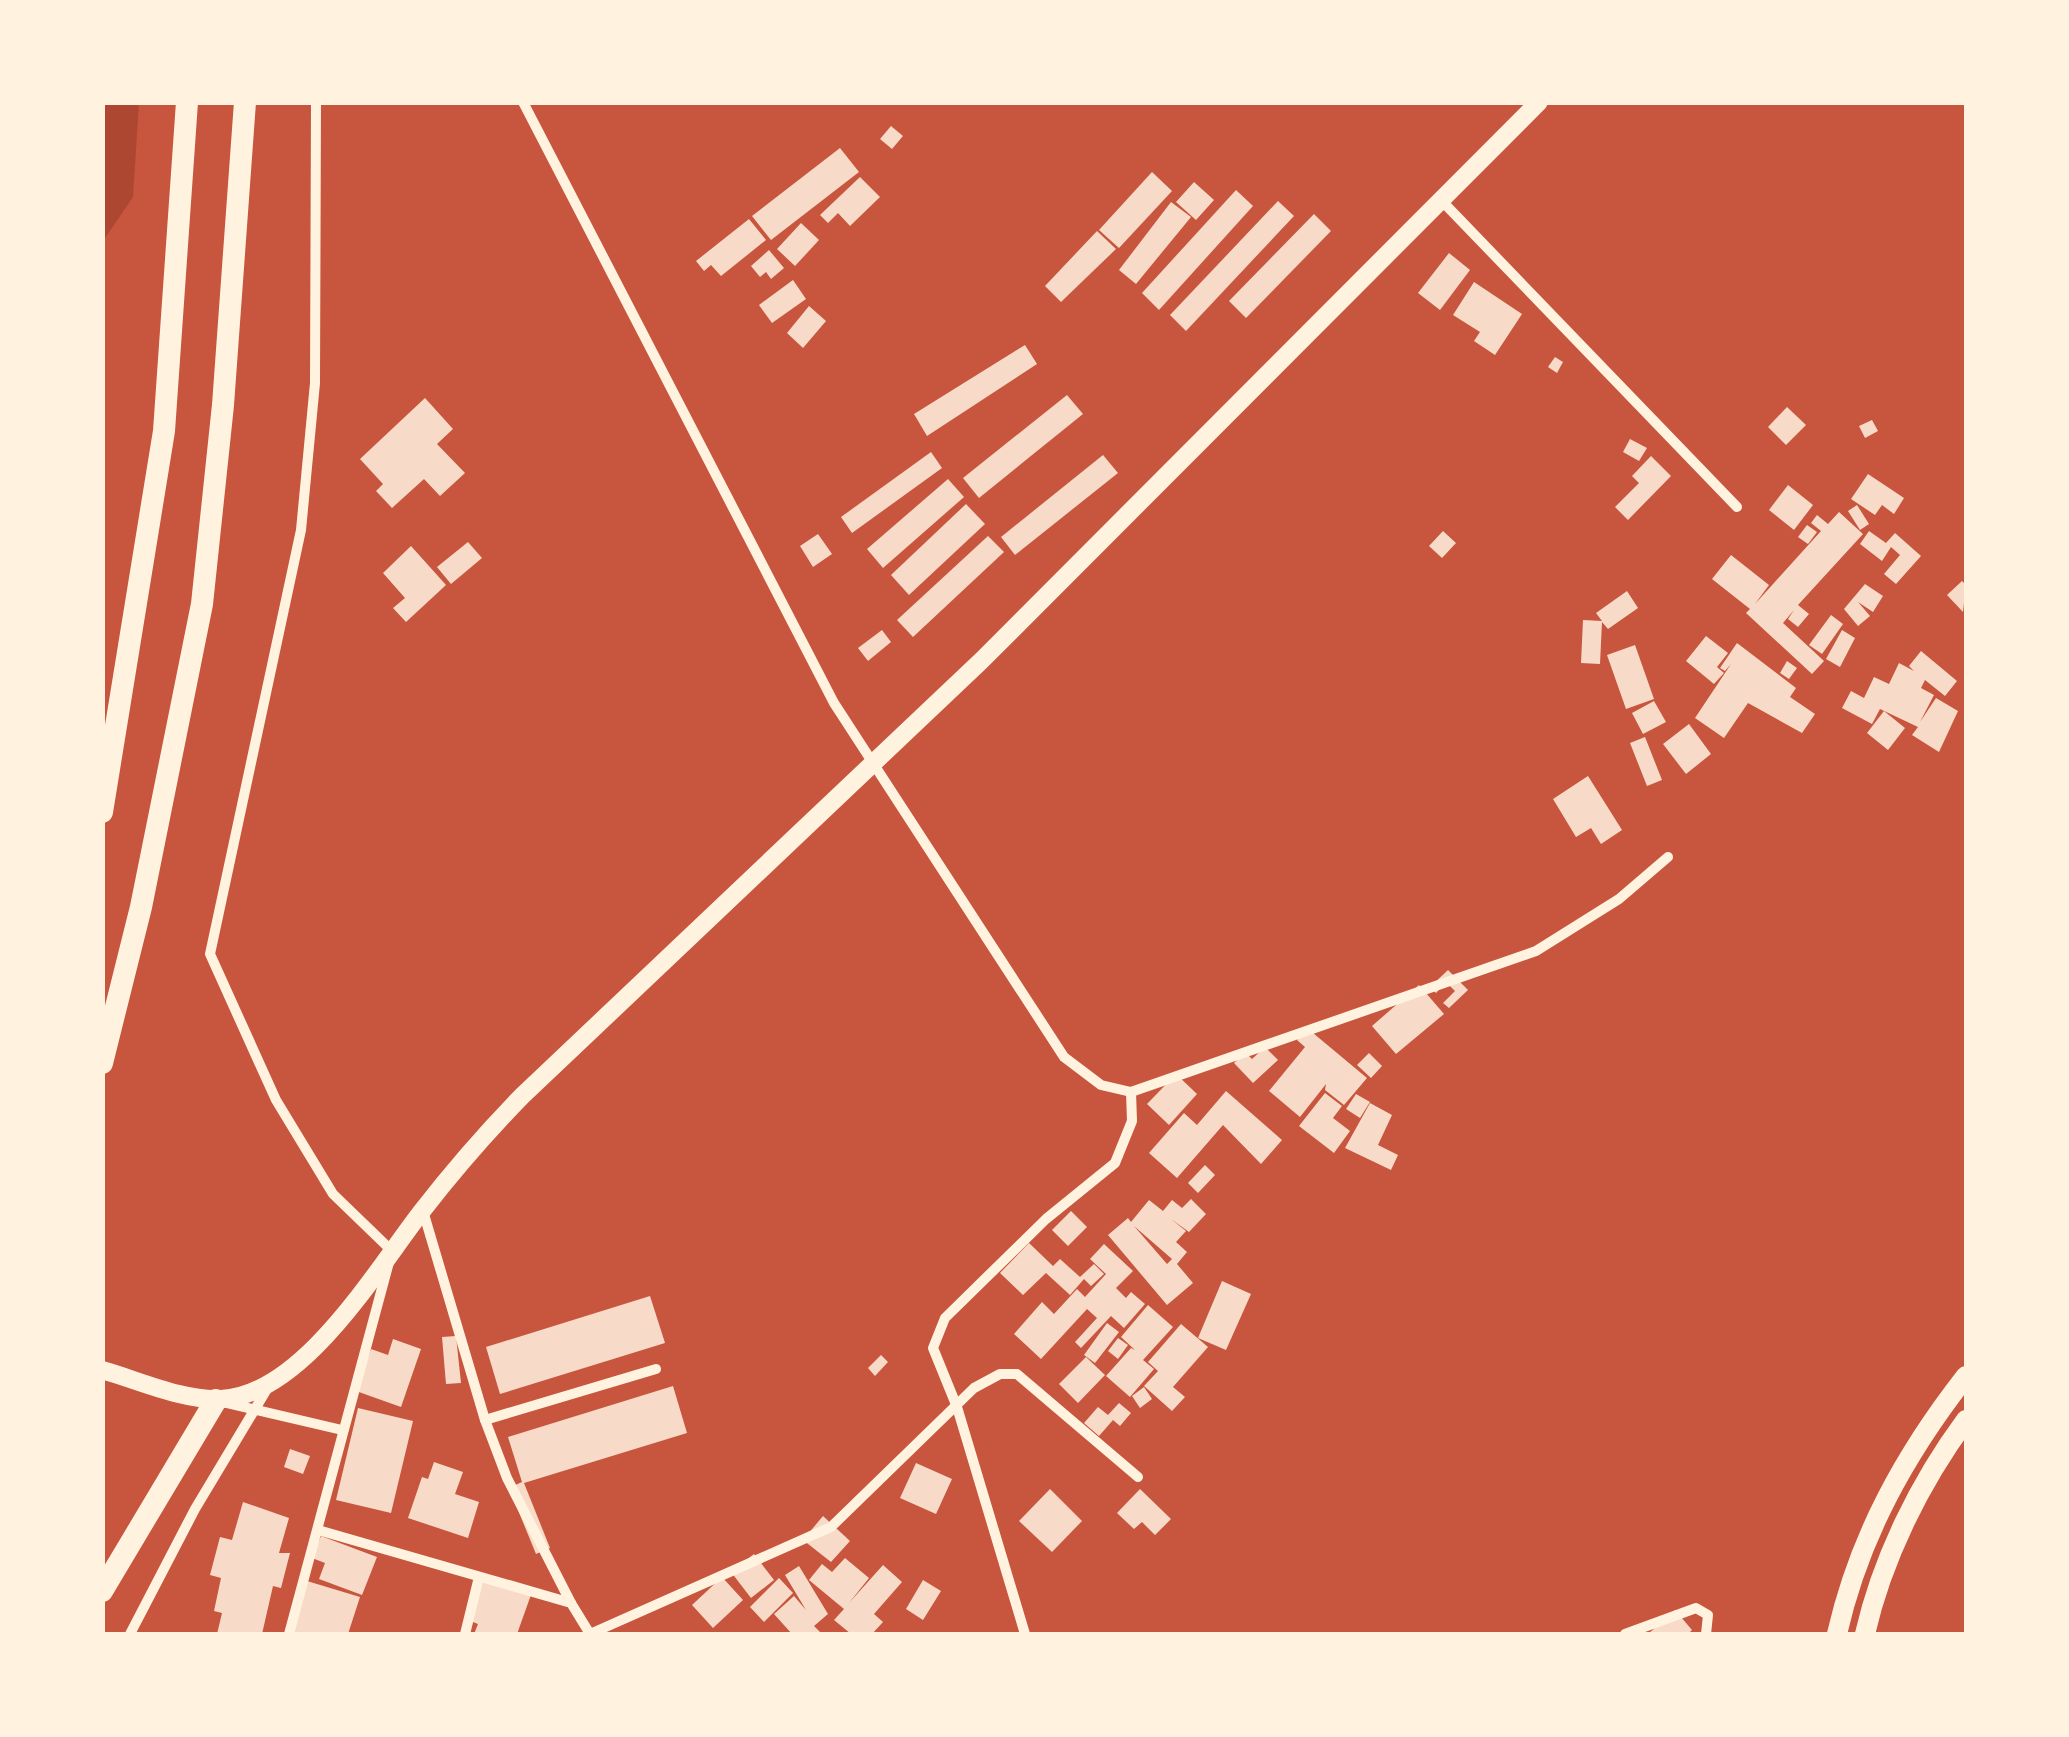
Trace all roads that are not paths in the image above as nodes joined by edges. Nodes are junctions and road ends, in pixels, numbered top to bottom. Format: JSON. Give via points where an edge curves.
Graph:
{"nodes":[{"id":1,"x":187,"y":102,"type":"edge"},
{"id":2,"x":245,"y":102,"type":"edge"},
{"id":3,"x":316,"y":102,"type":"edge"},
{"id":4,"x":523,"y":102,"type":"edge"},
{"id":5,"x":1539,"y":102,"type":"edge"},
{"id":6,"x":1441,"y":200,"type":"junction"},
{"id":7,"x":1737,"y":507,"type":"dead end"},
{"id":8,"x":870,"y":765,"type":"junction"},
{"id":9,"x":102,"y":812,"type":"edge"},
{"id":10,"x":1668,"y":857,"type":"dead end"},
{"id":11,"x":102,"y":1063,"type":"edge"},
{"id":12,"x":1131,"y":1092,"type":"junction"},
{"id":13,"x":422,"y":1210,"type":"junction"},
{"id":14,"x":392,"y":1251,"type":"junction"},
{"id":15,"x":656,"y":1369,"type":"dead end"},
{"id":16,"x":102,"y":1370,"type":"edge"},
{"id":17,"x":1966,"y":1376,"type":"edge"},
{"id":18,"x":273,"y":1378,"type":"junction"},
{"id":19,"x":216,"y":1400,"type":"junction"},
{"id":20,"x":957,"y":1408,"type":"junction"},
{"id":21,"x":254,"y":1411,"type":"junction"},
{"id":22,"x":485,"y":1420,"type":"junction"},
{"id":23,"x":1966,"y":1420,"type":"edge"},
{"id":24,"x":342,"y":1430,"type":"junction"},
{"id":25,"x":1138,"y":1478,"type":"dead end"},
{"id":26,"x":318,"y":1530,"type":"junction"},
{"id":27,"x":480,"y":1576,"type":"junction"},
{"id":28,"x":102,"y":1591,"type":"edge"},
{"id":29,"x":570,"y":1603,"type":"junction"},
{"id":30,"x":130,"y":1634,"type":"edge"},
{"id":31,"x":288,"y":1634,"type":"edge"},
{"id":32,"x":465,"y":1634,"type":"edge"},
{"id":33,"x":590,"y":1634,"type":"edge"},
{"id":34,"x":1026,"y":1634,"type":"edge"},
{"id":35,"x":1625,"y":1634,"type":"edge"},
{"id":36,"x":1706,"y":1634,"type":"edge"},
{"id":37,"x":1838,"y":1634,"type":"edge"},
{"id":38,"x":1865,"y":1634,"type":"edge"}],
"edges":[{"from":1,"to":9,"type":"highway","via":[[164,431]]},
{"from":2,"to":11,"type":"highway","via":[[202,604]]},
{"from":3,"to":14,"type":"street","via":[[314,383],[302,530],[210,954],[276,1100],[333,1194]]},
{"from":4,"to":8,"type":"street"},
{"from":5,"to":6,"type":"main road"},
{"from":6,"to":7,"type":"street"},
{"from":6,"to":8,"type":"main road"},
{"from":8,"to":12,"type":"street","via":[[1064,1056],[1101,1085]]},
{"from":8,"to":13,"type":"main road","via":[[522,1096]]},
{"from":10,"to":12,"type":"street","via":[[1619,899],[1536,951]]},
{"from":12,"to":20,"type":"street","via":[[1132,1121],[1115,1163],[1046,1219],[945,1318],[933,1348]]},
{"from":13,"to":14,"type":"main road"},
{"from":13,"to":22,"type":"street"},
{"from":14,"to":18,"type":"main road","via":[[327,1337]]},
{"from":14,"to":24,"type":"street"},
{"from":15,"to":22,"type":"street"},
{"from":16,"to":19,"type":"main road"},
{"from":17,"to":37,"type":"highway","via":[[1901,1466],[1853,1575]]},
{"from":18,"to":19,"type":"main road","via":[[246,1394]]},
{"from":18,"to":21,"type":"street"},
{"from":19,"to":21,"type":"street"},
{"from":19,"to":28,"type":"highway"},
{"from":20,"to":25,"type":"street","via":[[974,1388],[1000,1374],[1017,1374]]},
{"from":20,"to":33,"type":"street","via":[[831,1527]]},
{"from":20,"to":34,"type":"street"},
{"from":21,"to":24,"type":"street"},
{"from":21,"to":30,"type":"street"},
{"from":22,"to":29,"type":"street"},
{"from":23,"to":38,"type":"highway","via":[[1901,1532]]},
{"from":24,"to":26,"type":"street"},
{"from":26,"to":27,"type":"street"},
{"from":26,"to":31,"type":"street"},
{"from":27,"to":29,"type":"street"},
{"from":27,"to":32,"type":"street"},
{"from":29,"to":33,"type":"street"},
{"from":35,"to":36,"type":"street","via":[[1696,1608],[1708,1615]]}]}
